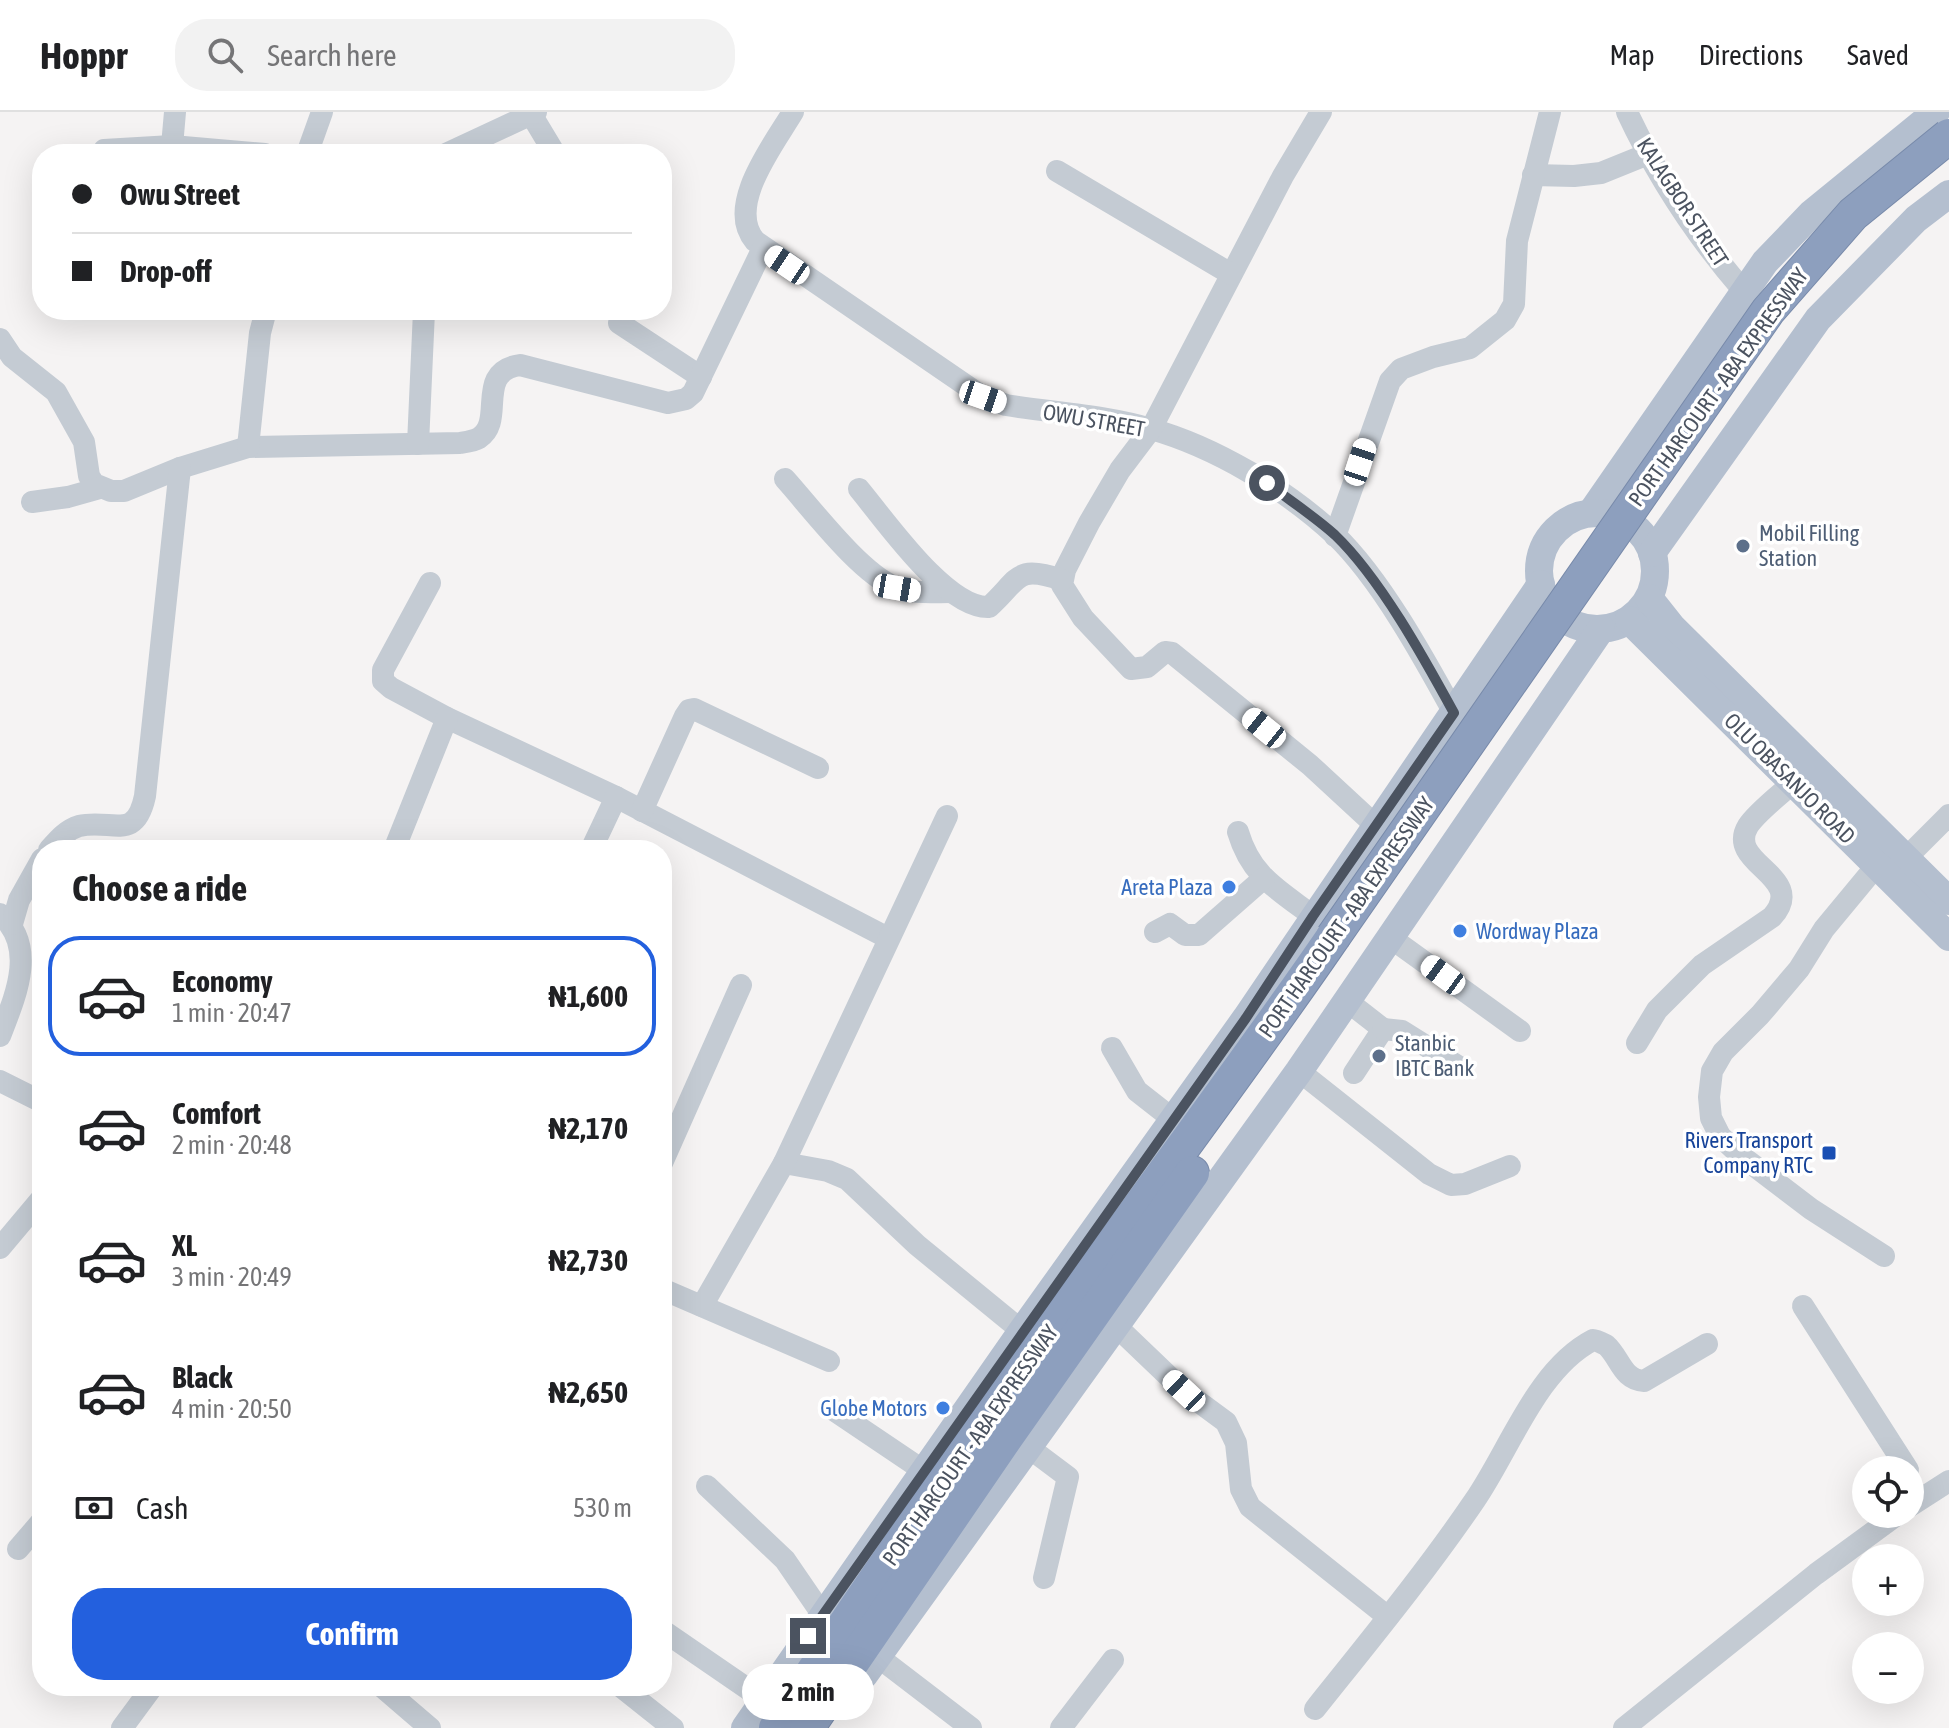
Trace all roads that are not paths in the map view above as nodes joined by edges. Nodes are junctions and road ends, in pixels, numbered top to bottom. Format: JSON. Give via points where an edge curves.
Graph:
{"nodes":[{"id":1,"x":175,"y":112,"type":"edge"},
{"id":2,"x":322,"y":112,"type":"edge"},
{"id":3,"x":793,"y":112,"type":"edge"},
{"id":4,"x":1321,"y":112,"type":"edge"},
{"id":5,"x":1550,"y":112,"type":"edge"},
{"id":6,"x":1627,"y":112,"type":"edge"},
{"id":7,"x":1936,"y":112,"type":"edge"},
{"id":8,"x":534,"y":113,"type":"edge"},
{"id":9,"x":1949,"y":136,"type":"edge"},
{"id":10,"x":172,"y":144,"type":"edge"},
{"id":11,"x":311,"y":144,"type":"edge"},
{"id":12,"x":467,"y":144,"type":"edge"},
{"id":13,"x":550,"y":144,"type":"edge"},
{"id":14,"x":1648,"y":154,"type":"junction"},
{"id":15,"x":1949,"y":163,"type":"edge"},
{"id":16,"x":1057,"y":171,"type":"dead end"},
{"id":17,"x":1533,"y":175,"type":"junction"},
{"id":18,"x":1949,"y":194,"type":"edge"},
{"id":19,"x":763,"y":248,"type":"junction"},
{"id":20,"x":1231,"y":274,"type":"junction"},
{"id":21,"x":1743,"y":290,"type":"junction"},
{"id":22,"x":263,"y":320,"type":"edge"},
{"id":23,"x":424,"y":320,"type":"edge"},
{"id":24,"x":619,"y":323,"type":"dead end"},
{"id":25,"x":4,"y":354,"type":"edge"},
{"id":26,"x":701,"y":377,"type":"junction"},
{"id":27,"x":1151,"y":429,"type":"junction"},
{"id":28,"x":418,"y":444,"type":"junction"},
{"id":29,"x":248,"y":447,"type":"junction"},
{"id":30,"x":180,"y":468,"type":"junction"},
{"id":31,"x":785,"y":479,"type":"dead end"},
{"id":32,"x":100,"y":488,"type":"junction"},
{"id":33,"x":859,"y":489,"type":"dead end"},
{"id":34,"x":32,"y":502,"type":"dead end"},
{"id":35,"x":1591,"y":513,"type":"junction"},
{"id":36,"x":1335,"y":536,"type":"junction"},
{"id":37,"x":1652,"y":553,"type":"junction"},
{"id":38,"x":1062,"y":580,"type":"junction"},
{"id":39,"x":430,"y":583,"type":"dead end"},
{"id":40,"x":1541,"y":584,"type":"junction"},
{"id":41,"x":950,"y":592,"type":"junction"},
{"id":42,"x":1649,"y":598,"type":"junction"},
{"id":43,"x":1629,"y":620,"type":"junction"},
{"id":44,"x":1601,"y":629,"type":"junction"},
{"id":45,"x":1454,"y":713,"type":"junction"},
{"id":46,"x":447,"y":718,"type":"junction"},
{"id":47,"x":818,"y":768,"type":"dead end"},
{"id":48,"x":1794,"y":782,"type":"junction"},
{"id":49,"x":616,"y":797,"type":"junction"},
{"id":50,"x":642,"y":811,"type":"junction"},
{"id":51,"x":1949,"y":815,"type":"edge"},
{"id":52,"x":947,"y":816,"type":"dead end"},
{"id":53,"x":1375,"y":825,"type":"junction"},
{"id":54,"x":1238,"y":832,"type":"dead end"},
{"id":55,"x":58,"y":840,"type":"edge"},
{"id":56,"x":398,"y":840,"type":"edge"},
{"id":57,"x":596,"y":840,"type":"edge"},
{"id":58,"x":1907,"y":857,"type":"junction"},
{"id":59,"x":1877,"y":865,"type":"junction"},
{"id":60,"x":32,"y":877,"type":"edge"},
{"id":61,"x":1264,"y":878,"type":"junction"},
{"id":62,"x":1949,"y":901,"type":"edge"},
{"id":63,"x":6,"y":919,"type":"edge"},
{"id":64,"x":1155,"y":932,"type":"dead end"},
{"id":65,"x":1331,"y":934,"type":"junction"},
{"id":66,"x":1949,"y":937,"type":"edge"},
{"id":67,"x":888,"y":938,"type":"junction"},
{"id":68,"x":1391,"y":938,"type":"junction"},
{"id":69,"x":741,"y":985,"type":"dead end"},
{"id":70,"x":1347,"y":1001,"type":"junction"},
{"id":71,"x":1383,"y":1029,"type":"junction"},
{"id":72,"x":1520,"y":1031,"type":"dead end"},
{"id":73,"x":0,"y":1036,"type":"edge"},
{"id":74,"x":1637,"y":1043,"type":"dead end"},
{"id":75,"x":1112,"y":1048,"type":"dead end"},
{"id":76,"x":1461,"y":1068,"type":"dead end"},
{"id":77,"x":1299,"y":1071,"type":"junction"},
{"id":78,"x":1354,"y":1073,"type":"dead end"},
{"id":79,"x":0,"y":1081,"type":"edge"},
{"id":80,"x":32,"y":1097,"type":"edge"},
{"id":81,"x":1174,"y":1120,"type":"junction"},
{"id":82,"x":672,"y":1140,"type":"edge"},
{"id":83,"x":784,"y":1163,"type":"junction"},
{"id":84,"x":1510,"y":1166,"type":"dead end"},
{"id":85,"x":32,"y":1210,"type":"edge"},
{"id":86,"x":0,"y":1248,"type":"edge"},
{"id":87,"x":1884,"y":1256,"type":"dead end"},
{"id":88,"x":672,"y":1293,"type":"edge"},
{"id":89,"x":702,"y":1306,"type":"junction"},
{"id":90,"x":1803,"y":1306,"type":"dead end"},
{"id":91,"x":1115,"y":1325,"type":"junction"},
{"id":92,"x":1022,"y":1331,"type":"junction"},
{"id":93,"x":1707,"y":1344,"type":"dead end"},
{"id":94,"x":829,"y":1361,"type":"dead end"},
{"id":95,"x":832,"y":1409,"type":"dead end"},
{"id":96,"x":1028,"y":1447,"type":"junction"},
{"id":97,"x":1899,"y":1456,"type":"edge"},
{"id":98,"x":924,"y":1471,"type":"junction"},
{"id":99,"x":1949,"y":1481,"type":"edge"},
{"id":100,"x":707,"y":1486,"type":"dead end"},
{"id":101,"x":1924,"y":1497,"type":"edge"},
{"id":102,"x":1879,"y":1528,"type":"edge"},
{"id":103,"x":32,"y":1533,"type":"edge"},
{"id":104,"x":18,"y":1549,"type":"dead end"},
{"id":105,"x":1044,"y":1578,"type":"dead end"},
{"id":106,"x":822,"y":1614,"type":"junction"},
{"id":107,"x":1388,"y":1617,"type":"junction"},
{"id":108,"x":672,"y":1638,"type":"edge"},
{"id":109,"x":877,"y":1656,"type":"junction"},
{"id":110,"x":1113,"y":1660,"type":"dead end"},
{"id":111,"x":146,"y":1696,"type":"edge"},
{"id":112,"x":393,"y":1696,"type":"edge"},
{"id":113,"x":633,"y":1696,"type":"edge"},
{"id":114,"x":1315,"y":1709,"type":"dead end"},
{"id":115,"x":770,"y":1714,"type":"edge"},
{"id":116,"x":122,"y":1728,"type":"edge"},
{"id":117,"x":430,"y":1728,"type":"edge"},
{"id":118,"x":673,"y":1728,"type":"edge"},
{"id":119,"x":745,"y":1728,"type":"edge"},
{"id":120,"x":807,"y":1728,"type":"edge"},
{"id":121,"x":827,"y":1728,"type":"edge"},
{"id":122,"x":971,"y":1728,"type":"edge"},
{"id":123,"x":1061,"y":1728,"type":"edge"},
{"id":124,"x":1624,"y":1728,"type":"edge"}],
"edges":[{"from":1,"to":10,"type":"street"},
{"from":2,"to":11,"type":"street"},
{"from":3,"to":19,"type":"street","name":"OWU STREET","via":[[747,196],[745,225]]},
{"from":4,"to":20,"type":"street"},
{"from":5,"to":17,"type":"street"},
{"from":6,"to":14,"type":"street","name":"KALAGBOR STREET"},
{"from":7,"to":21,"type":"main road","via":[[1812,213]]},
{"from":8,"to":12,"type":"street"},
{"from":8,"to":13,"type":"street"},
{"from":9,"to":65,"type":"highway","name":"PORT HARCOURT - ABA EXPRESSWAY","bridge":true,"via":[[1853,214],[1768,311]]},
{"from":14,"to":17,"type":"street","via":[[1601,173]]},
{"from":14,"to":21,"type":"street","name":"KALAGBOR STREET","via":[[1707,247]]},
{"from":15,"to":65,"type":"highway","name":"PORT HARCOURT - ABA EXPRESSWAY","via":[[1870,227],[1785,321]]},
{"from":16,"to":20,"type":"street"},
{"from":17,"to":36,"type":"street","via":[[1517,241],[1514,304],[1505,320],[1470,348],[1401,369],[1390,381]]},
{"from":18,"to":37,"type":"main road","via":[[1916,219],[1818,319]]},
{"from":19,"to":26,"type":"street"},
{"from":19,"to":27,"type":"street","name":"OWU STREET","via":[[983,397]]},
{"from":20,"to":27,"type":"street"},
{"from":21,"to":35,"type":"main road"},
{"from":22,"to":29,"type":"street"},
{"from":23,"to":28,"type":"street"},
{"from":24,"to":26,"type":"street"},
{"from":25,"to":32,"type":"street","via":[[56,392],[84,442],[89,476]]},
{"from":26,"to":28,"type":"street","via":[[686,399],[668,403],[510,366],[497,378],[489,423],[480,438]]},
{"from":27,"to":36,"type":"street","name":"OWU STREET","via":[[1231,461]]},
{"from":27,"to":38,"type":"street","via":[[1120,470]]},
{"from":28,"to":29,"type":"street"},
{"from":29,"to":30,"type":"street"},
{"from":30,"to":32,"type":"street","via":[[124,491]]},
{"from":30,"to":55,"type":"street","via":[[142,812],[127,825],[80,826]]},
{"from":31,"to":41,"type":"street","via":[[884,582],[913,591]]},
{"from":32,"to":34,"type":"street"},
{"from":33,"to":41,"type":"street"},
{"from":35,"to":37,"type":"main road","via":[[1625,520]]},
{"from":35,"to":40,"type":"main road","via":[[1575,517],[1550,537],[1542,552]]},
{"from":36,"to":45,"type":"street","name":"OWU STREET","via":[[1368,574]]},
{"from":37,"to":42,"type":"main road"},
{"from":38,"to":41,"type":"street","via":[[1038,571],[1024,573],[989,607]]},
{"from":38,"to":53,"type":"street","via":[[1083,618],[1131,669],[1172,653]]},
{"from":39,"to":46,"type":"street","via":[[383,670],[383,681]]},
{"from":40,"to":44,"type":"main road","via":[[1556,613],[1584,628]]},
{"from":40,"to":45,"type":"main road"},
{"from":42,"to":43,"type":"main road"},
{"from":42,"to":58,"type":"main road","name":"OLU OBASANJO ROAD","via":[[1672,627]]},
{"from":43,"to":44,"type":"main road"},
{"from":43,"to":48,"type":"main road","name":"OLU OBASANJO ROAD"},
{"from":44,"to":68,"type":"main road"},
{"from":45,"to":53,"type":"main road"},
{"from":46,"to":49,"type":"street"},
{"from":46,"to":56,"type":"street"},
{"from":47,"to":50,"type":"street","via":[[694,709],[685,716]]},
{"from":48,"to":59,"type":"main road","name":"OLU OBASANJO ROAD"},
{"from":48,"to":74,"type":"street","via":[[1748,827],[1745,838],[1751,856],[1781,890],[1781,907],[1702,965],[1657,1010]]},
{"from":49,"to":50,"type":"street"},
{"from":49,"to":57,"type":"street"},
{"from":50,"to":67,"type":"street"},
{"from":51,"to":58,"type":"street"},
{"from":52,"to":67,"type":"street"},
{"from":53,"to":65,"type":"main road"},
{"from":54,"to":61,"type":"street","via":[[1252,866]]},
{"from":58,"to":62,"type":"main road","name":"OLU OBASANJO ROAD"},
{"from":59,"to":66,"type":"main road","name":"OLU OBASANJO ROAD"},
{"from":59,"to":87,"type":"street","via":[[1799,969],[1723,1052],[1712,1071],[1709,1097],[1720,1136],[1740,1155]]},
{"from":60,"to":63,"type":"street"},
{"from":61,"to":64,"type":"street","via":[[1199,935],[1185,935],[1170,924]]},
{"from":61,"to":65,"type":"street"},
{"from":63,"to":73,"type":"street","via":[[23,964]]},
{"from":65,"to":81,"type":"main road"},
{"from":65,"to":115,"type":"highway","name":"PORT HARCOURT - ABA EXPRESSWAY","via":[[1266,1034],[923,1511]]},
{"from":65,"to":120,"type":"highway","name":"PORT HARCOURT - ABA EXPRESSWAY","via":[[1290,1037]]},
{"from":67,"to":83,"type":"street"},
{"from":68,"to":70,"type":"main road"},
{"from":68,"to":72,"type":"street"},
{"from":69,"to":82,"type":"street"},
{"from":70,"to":71,"type":"street"},
{"from":70,"to":77,"type":"main road"},
{"from":71,"to":76,"type":"street","via":[[1402,1031]]},
{"from":71,"to":78,"type":"street"},
{"from":75,"to":81,"type":"street","via":[[1137,1091]]},
{"from":77,"to":84,"type":"street","via":[[1429,1174],[1451,1185]]},
{"from":77,"to":91,"type":"main road"},
{"from":79,"to":80,"type":"street"},
{"from":81,"to":92,"type":"main road"},
{"from":83,"to":89,"type":"street"},
{"from":83,"to":92,"type":"street","via":[[847,1179]]},
{"from":85,"to":86,"type":"street"},
{"from":88,"to":89,"type":"street"},
{"from":89,"to":94,"type":"street"},
{"from":90,"to":97,"type":"street"},
{"from":91,"to":96,"type":"main road"},
{"from":91,"to":107,"type":"street","via":[[1184,1391],[1226,1422],[1250,1507]]},
{"from":92,"to":98,"type":"main road"},
{"from":93,"to":107,"type":"street","via":[[1644,1381],[1635,1380],[1605,1344],[1593,1340],[1567,1360],[1549,1378],[1476,1499]]},
{"from":95,"to":98,"type":"street"},
{"from":96,"to":105,"type":"street","via":[[1068,1477]]},
{"from":96,"to":109,"type":"main road"},
{"from":98,"to":106,"type":"main road"},
{"from":99,"to":101,"type":"street"},
{"from":100,"to":106,"type":"street","via":[[785,1560]]},
{"from":102,"to":124,"type":"street"},
{"from":103,"to":104,"type":"street"},
{"from":106,"to":115,"type":"main road"},
{"from":107,"to":114,"type":"street"},
{"from":108,"to":115,"type":"street"},
{"from":109,"to":121,"type":"main road"},
{"from":109,"to":122,"type":"street"},
{"from":110,"to":123,"type":"street"},
{"from":111,"to":116,"type":"street"},
{"from":112,"to":117,"type":"street"},
{"from":113,"to":118,"type":"street"},
{"from":115,"to":119,"type":"main road"}]}
